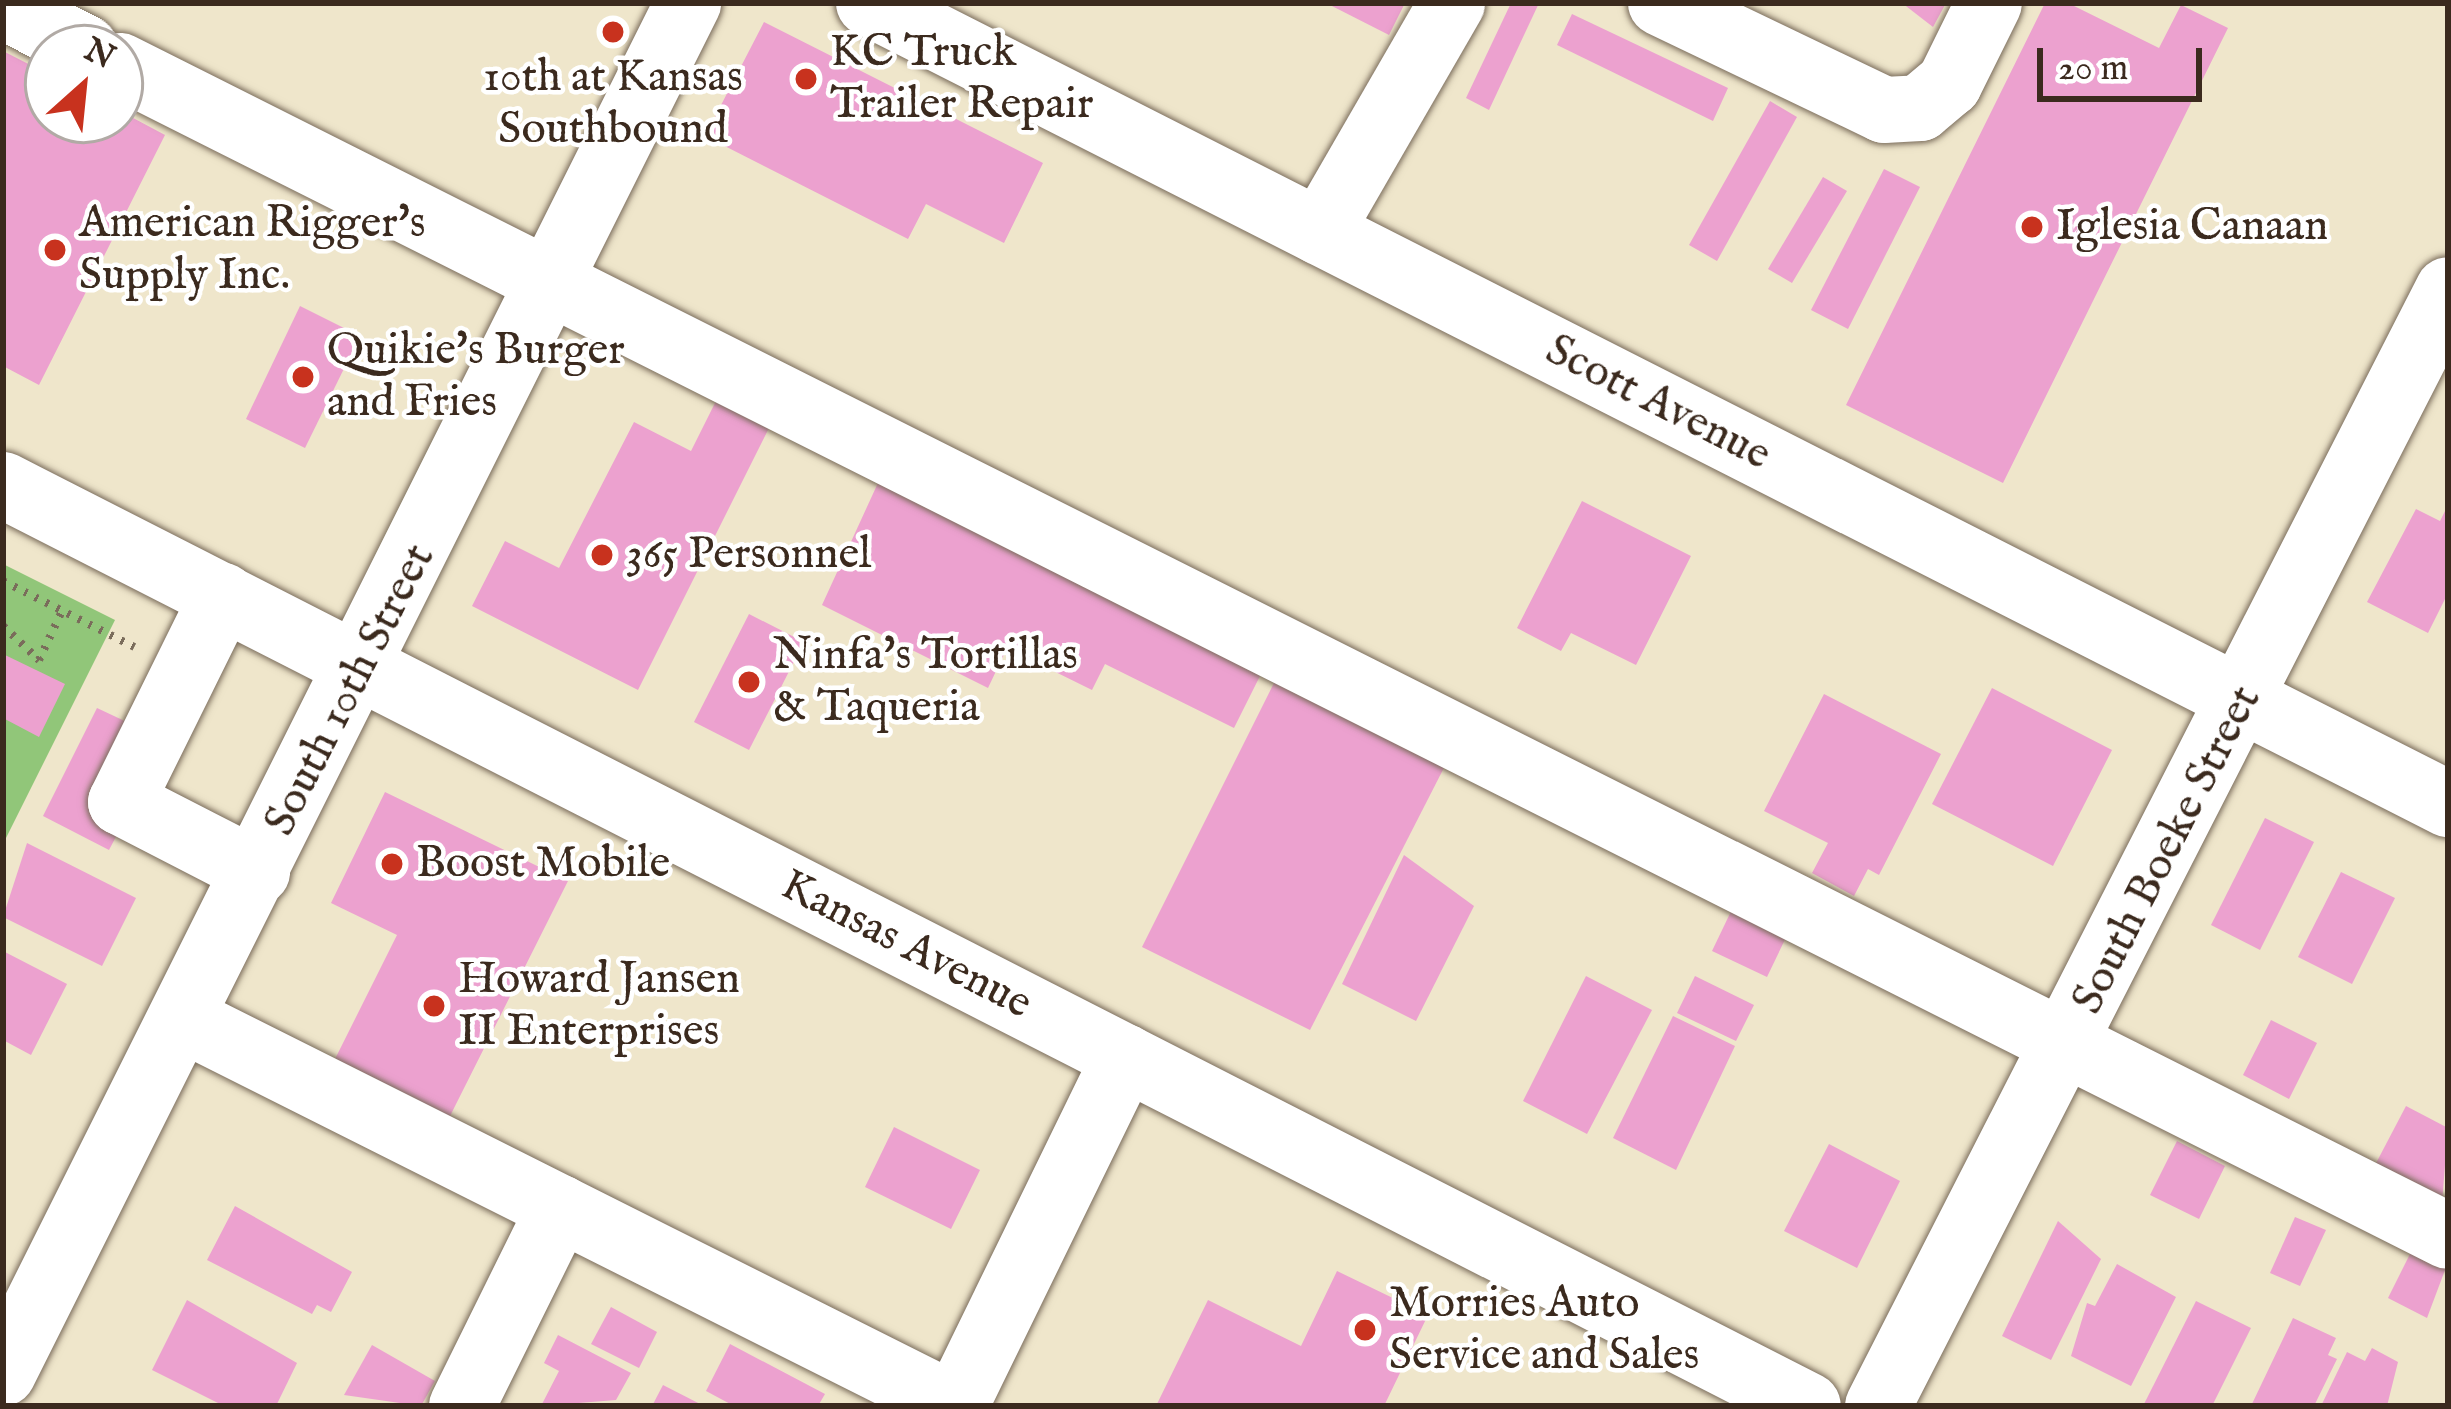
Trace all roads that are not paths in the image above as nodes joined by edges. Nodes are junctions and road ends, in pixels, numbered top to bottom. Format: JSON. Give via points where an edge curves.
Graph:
{"nodes":[{"id":1,"x":688,"y":3,"type":"edge"},
{"id":2,"x":868,"y":3,"type":"edge"},
{"id":3,"x":1452,"y":3,"type":"edge"},
{"id":4,"x":1661,"y":3,"type":"edge"},
{"id":5,"x":1990,"y":3,"type":"edge"},
{"id":6,"x":3,"y":6,"type":"edge"},
{"id":7,"x":39,"y":24,"type":"edge"},
{"id":8,"x":144,"y":77,"type":"edge"},
{"id":9,"x":1320,"y":232,"type":"junction"},
{"id":10,"x":554,"y":286,"type":"junction"},
{"id":11,"x":2441,"y":323,"type":"edge"},
{"id":12,"x":3,"y":485,"type":"edge"},
{"id":13,"x":224,"y":596,"type":"junction"},
{"id":14,"x":362,"y":666,"type":"junction"},
{"id":15,"x":2245,"y":701,"type":"junction"},
{"id":16,"x":2448,"y":804,"type":"edge"},
{"id":17,"x":257,"y":872,"type":"junction"},
{"id":18,"x":183,"y":1019,"type":"junction"},
{"id":19,"x":2066,"y":1045,"type":"junction"},
{"id":20,"x":1125,"y":1057,"type":"junction"},
{"id":21,"x":560,"y":1208,"type":"junction"},
{"id":22,"x":2448,"y":1236,"type":"edge"},
{"id":23,"x":10,"y":1340,"type":"edge"},
{"id":24,"x":1799,"y":1404,"type":"edge"},
{"id":25,"x":462,"y":1406,"type":"edge"},
{"id":26,"x":955,"y":1406,"type":"edge"},
{"id":27,"x":1877,"y":1406,"type":"edge"}],
"edges":[{"from":1,"to":10,"type":"street","name":"South 10th Street"},
{"from":2,"to":9,"type":"street","name":"Scott Avenue"},
{"from":3,"to":9,"type":"street"},
{"from":4,"to":5,"type":"street","via":[[1884,110],[1920,108],[1949,84]]},
{"from":6,"to":7,"type":"street"},
{"from":8,"to":10,"type":"street"},
{"from":9,"to":15,"type":"street","name":"Scott Avenue"},
{"from":10,"to":14,"type":"street","name":"South 10th Street"},
{"from":10,"to":19,"type":"street"},
{"from":11,"to":15,"type":"street","name":"South Boeke Street"},
{"from":12,"to":13,"type":"street","name":"Kansas Avenue"},
{"from":13,"to":14,"type":"street","name":"Kansas Avenue"},
{"from":13,"to":17,"type":"street","via":[[121,802]]},
{"from":14,"to":17,"type":"street","name":"South 10th Street"},
{"from":14,"to":20,"type":"street","name":"Kansas Avenue"},
{"from":15,"to":16,"type":"street","name":"Scott Avenue"},
{"from":15,"to":19,"type":"street","name":"South Boeke Street"},
{"from":17,"to":18,"type":"street","name":"South 10th Street"},
{"from":18,"to":21,"type":"street"},
{"from":18,"to":23,"type":"street","name":"South 10th Street"},
{"from":19,"to":22,"type":"street"},
{"from":19,"to":27,"type":"street","name":"South Boeke Street"},
{"from":20,"to":24,"type":"street","name":"Kansas Avenue"},
{"from":20,"to":26,"type":"street"},
{"from":21,"to":25,"type":"street"},
{"from":21,"to":26,"type":"street"}]}
